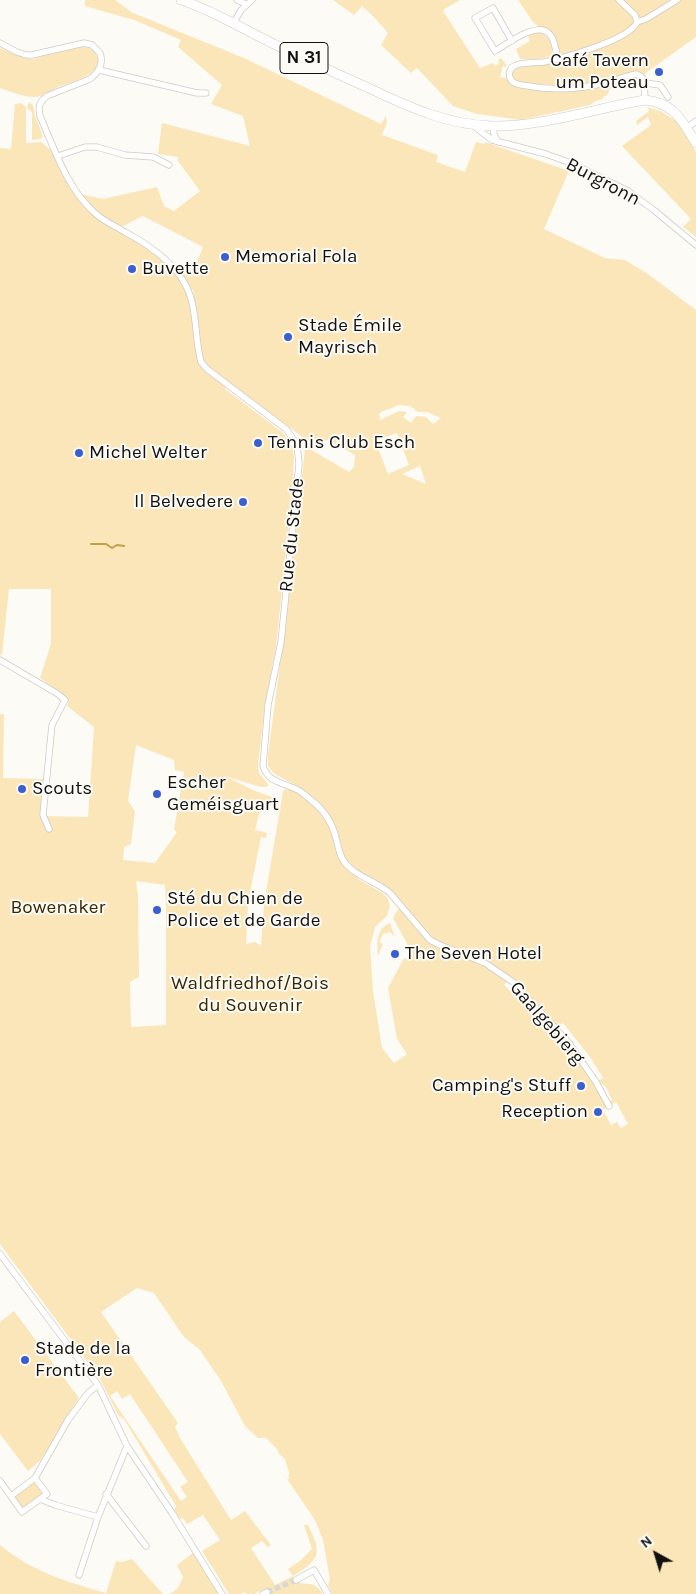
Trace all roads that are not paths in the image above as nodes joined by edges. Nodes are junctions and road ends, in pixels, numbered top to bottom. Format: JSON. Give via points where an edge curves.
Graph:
{"nodes":[{"id":1,"x":181,"y":0,"type":"edge"},
{"id":2,"x":237,"y":0,"type":"edge"},
{"id":3,"x":252,"y":0,"type":"edge"},
{"id":4,"x":619,"y":0,"type":"edge"},
{"id":5,"x":677,"y":0,"type":"edge"},
{"id":6,"x":246,"y":4,"type":"junction"},
{"id":7,"x":637,"y":22,"type":"junction"},
{"id":8,"x":233,"y":24,"type":"junction"},
{"id":9,"x":512,"y":41,"type":"junction"},
{"id":10,"x":0,"y":42,"type":"edge"},
{"id":11,"x":558,"y":59,"type":"junction"},
{"id":12,"x":99,"y":70,"type":"junction"},
{"id":13,"x":645,"y":83,"type":"junction"},
{"id":14,"x":206,"y":93,"type":"dead end"},
{"id":15,"x":668,"y":97,"type":"dead end"},
{"id":16,"x":645,"y":100,"type":"junction"},
{"id":17,"x":696,"y":121,"type":"edge"},
{"id":18,"x":473,"y":125,"type":"junction"},
{"id":19,"x":491,"y":126,"type":"junction"},
{"id":20,"x":687,"y":128,"type":"junction"},
{"id":21,"x":487,"y":136,"type":"junction"},
{"id":22,"x":499,"y":142,"type":"junction"},
{"id":23,"x":696,"y":143,"type":"edge"},
{"id":24,"x":58,"y":156,"type":"junction"},
{"id":25,"x":169,"y":165,"type":"dead end"},
{"id":26,"x":696,"y":245,"type":"edge"},
{"id":27,"x":0,"y":660,"type":"edge"},
{"id":28,"x":278,"y":782,"type":"joint"},
{"id":29,"x":49,"y":829,"type":"dead end"},
{"id":30,"x":609,"y":1106,"type":"dead end"},
{"id":31,"x":1,"y":1258,"type":"edge"},
{"id":32,"x":98,"y":1385,"type":"junction"},
{"id":33,"x":127,"y":1446,"type":"junction"},
{"id":34,"x":35,"y":1478,"type":"junction"},
{"id":35,"x":0,"y":1481,"type":"edge"},
{"id":36,"x":106,"y":1494,"type":"junction"},
{"id":37,"x":11,"y":1496,"type":"junction"},
{"id":38,"x":40,"y":1499,"type":"junction"},
{"id":39,"x":98,"y":1517,"type":"junction"},
{"id":40,"x":146,"y":1546,"type":"dead end"},
{"id":41,"x":79,"y":1575,"type":"dead end"},
{"id":42,"x":296,"y":1580,"type":"tunnel mouth"},
{"id":43,"x":222,"y":1594,"type":"edge"},
{"id":44,"x":328,"y":1594,"type":"edge"}],
"edges":[{"from":1,"to":8,"type":"main road","number":"N 31"},
{"from":2,"to":6,"type":"street"},
{"from":3,"to":6,"type":"street"},
{"from":4,"to":7,"type":"street","via":[[635,15]]},
{"from":5,"to":7,"type":"street"},
{"from":6,"to":8,"type":"street"},
{"from":7,"to":11,"type":"street","via":[[634,28],[613,40]]},
{"from":8,"to":18,"type":"main road","number":"N 31","via":[[427,114]]},
{"from":9,"to":9,"type":"street","via":[[495,52],[475,18],[493,8]]},
{"from":9,"to":11,"type":"street","via":[[530,31],[546,31],[551,36]]},
{"from":10,"to":12,"type":"street","via":[[26,55],[74,44],[92,45],[102,58]]},
{"from":11,"to":13,"type":"street","via":[[516,65],[510,70],[510,79],[516,84],[562,89],[591,86],[637,74]]},
{"from":12,"to":14,"type":"street"},
{"from":12,"to":24,"type":"street","name":"Rue du Stade","via":[[90,78],[41,101],[38,108],[40,116]]},
{"from":13,"to":15,"type":"street","via":[[660,85]]},
{"from":13,"to":16,"type":"street"},
{"from":16,"to":19,"type":"main road","number":"N 31","via":[[524,124]]},
{"from":16,"to":20,"type":"main road","number":"N 31","via":[[668,106]]},
{"from":17,"to":20,"type":"street"},
{"from":18,"to":19,"type":"main road","number":"N 31"},
{"from":18,"to":21,"type":"street","name":"Burgronn"},
{"from":19,"to":21,"type":"street"},
{"from":19,"to":22,"type":"street"},
{"from":20,"to":23,"type":"main road","number":"N 31"},
{"from":21,"to":22,"type":"street","name":"Burgronn"},
{"from":22,"to":26,"type":"street","name":"Burgronn","via":[[571,163],[628,191]]},
{"from":24,"to":25,"type":"street","via":[[85,147],[97,147],[125,155],[153,157]]},
{"from":24,"to":28,"type":"street","name":"Rue du Stade","via":[[86,205],[108,223],[154,250],[184,281],[192,300],[201,362],[286,429],[297,444],[299,464],[286,598],[268,705],[263,766],[269,778]]},
{"from":27,"to":29,"type":"street","via":[[65,700],[52,725],[43,815]]},
{"from":28,"to":30,"type":"street","name":"Gaalgebierg","via":[[298,790],[322,809],[332,825],[344,860],[390,893],[430,940],[485,964],[513,982],[569,1043]]},
{"from":31,"to":32,"type":"street"},
{"from":32,"to":33,"type":"street"},
{"from":32,"to":34,"type":"street","via":[[68,1420]]},
{"from":33,"to":36,"type":"street"},
{"from":33,"to":43,"type":"street"},
{"from":34,"to":37,"type":"street"},
{"from":34,"to":38,"type":"street","via":[[47,1494]]},
{"from":35,"to":37,"type":"street"},
{"from":36,"to":39,"type":"street"},
{"from":36,"to":40,"type":"street"},
{"from":37,"to":38,"type":"street","via":[[22,1512]]},
{"from":38,"to":39,"type":"street"},
{"from":39,"to":41,"type":"street"},
{"from":42,"to":44,"type":"street","via":[[314,1570]]}]}
